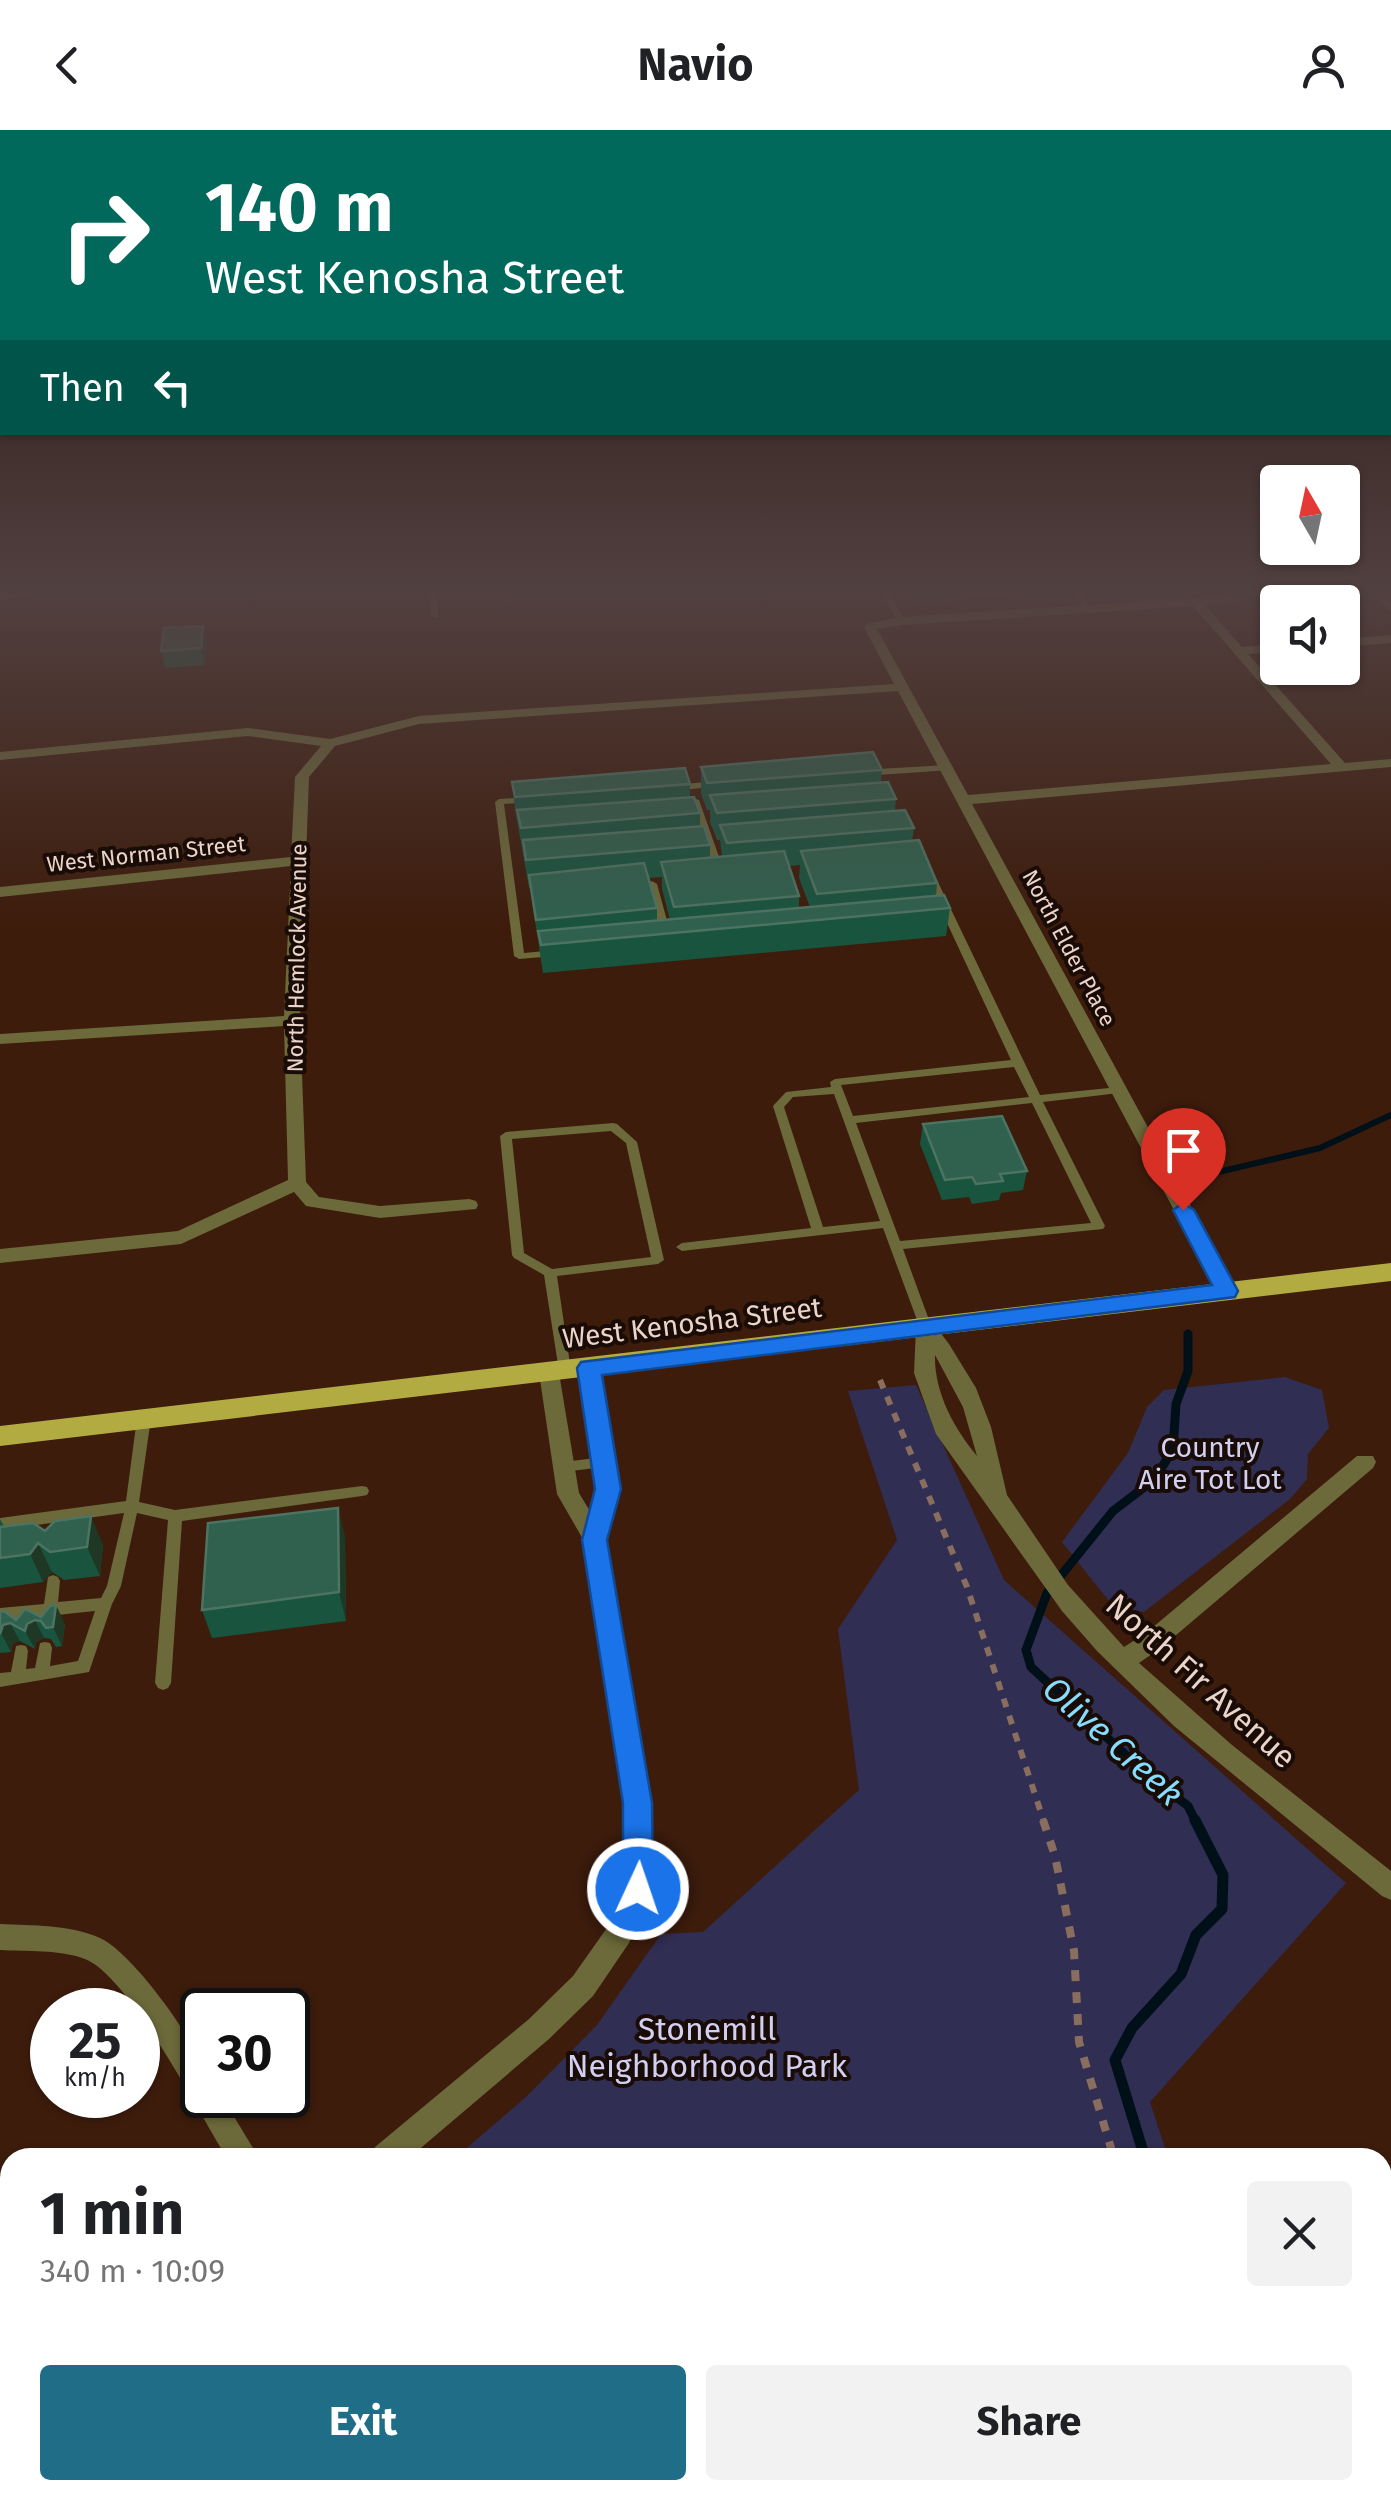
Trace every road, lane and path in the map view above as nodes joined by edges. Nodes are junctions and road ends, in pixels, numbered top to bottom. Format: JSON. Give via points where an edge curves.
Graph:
{"nodes":[{"id":1,"x":640,"y":705,"type":"edge"},
{"id":2,"x":914,"y":705,"type":"edge"},
{"id":3,"x":1287,"y":705,"type":"edge"},
{"id":4,"x":330,"y":743,"type":"junction"},
{"id":5,"x":0,"y":756,"type":"edge"},
{"id":6,"x":1391,"y":763,"type":"edge"},
{"id":7,"x":1341,"y":767,"type":"junction"},
{"id":8,"x":947,"y":768,"type":"junction"},
{"id":9,"x":878,"y":772,"type":"junction"},
{"id":10,"x":859,"y":773,"type":"edge"},
{"id":11,"x":728,"y":784,"type":"edge"},
{"id":12,"x":690,"y":786,"type":"junction"},
{"id":13,"x":886,"y":787,"type":"edge"},
{"id":14,"x":652,"y":790,"type":"edge"},
{"id":15,"x":961,"y":794,"type":"junction"},
{"id":16,"x":537,"y":799,"type":"edge"},
{"id":17,"x":720,"y":815,"type":"edge"},
{"id":18,"x":700,"y":816,"type":"junction"},
{"id":19,"x":680,"y":818,"type":"edge"},
{"id":20,"x":522,"y":830,"type":"edge"},
{"id":21,"x":503,"y":832,"type":"junction"},
{"id":22,"x":730,"y":845,"type":"edge"},
{"id":23,"x":710,"y":846,"type":"junction"},
{"id":24,"x":692,"y":848,"type":"edge"},
{"id":25,"x":297,"y":861,"type":"junction"},
{"id":26,"x":525,"y":862,"type":"edge"},
{"id":27,"x":922,"y":862,"type":"edge"},
{"id":28,"x":506,"y":863,"type":"junction"},
{"id":29,"x":738,"y":877,"type":"edge"},
{"id":30,"x":721,"y":878,"type":"junction"},
{"id":31,"x":704,"y":880,"type":"edge"},
{"id":32,"x":669,"y":883,"type":"edge"},
{"id":33,"x":652,"y":884,"type":"junction"},
{"id":34,"x":634,"y":886,"type":"edge"},
{"id":35,"x":0,"y":892,"type":"edge"},
{"id":36,"x":528,"y":895,"type":"edge"},
{"id":37,"x":511,"y":896,"type":"junction"},
{"id":38,"x":950,"y":916,"type":"junction"},
{"id":39,"x":932,"y":918,"type":"edge"},
{"id":40,"x":686,"y":941,"type":"edge"},
{"id":41,"x":668,"y":942,"type":"junction"},
{"id":42,"x":650,"y":944,"type":"edge"},
{"id":43,"x":575,"y":951,"type":"edge"},
{"id":44,"x":292,"y":1020,"type":"junction"},
{"id":45,"x":0,"y":1038,"type":"edge"},
{"id":46,"x":1018,"y":1063,"type":"junction"},
{"id":47,"x":838,"y":1090,"type":"junction"},
{"id":48,"x":1119,"y":1090,"type":"junction"},
{"id":49,"x":1038,"y":1099,"type":"junction"},
{"id":50,"x":849,"y":1120,"type":"junction"},
{"id":51,"x":298,"y":1183,"type":"junction"},
{"id":52,"x":469,"y":1204,"type":"dead end"},
{"id":53,"x":888,"y":1224,"type":"junction"},
{"id":54,"x":818,"y":1232,"type":"junction"},
{"id":55,"x":682,"y":1246,"type":"dead end"},
{"id":56,"x":896,"y":1246,"type":"junction"},
{"id":57,"x":0,"y":1256,"type":"edge"},
{"id":58,"x":1391,"y":1272,"type":"edge"},
{"id":59,"x":550,"y":1273,"type":"junction"},
{"id":60,"x":1227,"y":1291,"type":"junction"},
{"id":61,"x":926,"y":1328,"type":"junction"},
{"id":62,"x":568,"y":1371,"type":"junction"},
{"id":63,"x":880,"y":1380,"type":"dead end"},
{"id":64,"x":144,"y":1418,"type":"junction"},
{"id":65,"x":0,"y":1436,"type":"edge"},
{"id":66,"x":604,"y":1462,"type":"junction"},
{"id":67,"x":1365,"y":1462,"type":"dead end"},
{"id":68,"x":563,"y":1467,"type":"junction"},
{"id":69,"x":362,"y":1491,"type":"dead end"},
{"id":70,"x":996,"y":1497,"type":"junction"},
{"id":71,"x":132,"y":1506,"type":"junction"},
{"id":72,"x":62,"y":1516,"type":"junction"},
{"id":73,"x":175,"y":1516,"type":"junction"},
{"id":74,"x":0,"y":1524,"type":"edge"},
{"id":75,"x":60,"y":1533,"type":"edge"},
{"id":76,"x":594,"y":1540,"type":"junction"},
{"id":77,"x":53,"y":1581,"type":"dead end"},
{"id":78,"x":104,"y":1604,"type":"junction"},
{"id":79,"x":51,"y":1608,"type":"junction"},
{"id":80,"x":26,"y":1611,"type":"junction"},
{"id":81,"x":0,"y":1618,"type":"edge"},
{"id":82,"x":49,"y":1626,"type":"edge"},
{"id":83,"x":24,"y":1629,"type":"edge"},
{"id":84,"x":46,"y":1648,"type":"dead end"},
{"id":85,"x":21,"y":1651,"type":"dead end"},
{"id":86,"x":1122,"y":1660,"type":"junction"},
{"id":87,"x":42,"y":1674,"type":"junction"},
{"id":88,"x":18,"y":1677,"type":"junction"},
{"id":89,"x":0,"y":1680,"type":"edge"},
{"id":90,"x":163,"y":1683,"type":"dead end"},
{"id":91,"x":1391,"y":1887,"type":"edge"},
{"id":92,"x":0,"y":1937,"type":"edge"},
{"id":93,"x":180,"y":2059,"type":"edge"},
{"id":94,"x":218,"y":2118,"type":"edge"},
{"id":95,"x":238,"y":2148,"type":"edge"},
{"id":96,"x":398,"y":2148,"type":"edge"},
{"id":97,"x":1111,"y":2148,"type":"edge"}],
"edges":[{"from":1,"to":4,"type":"street","via":[[420,720]]},
{"from":2,"to":8,"type":"street","name":"North Elder Place"},
{"from":3,"to":7,"type":"street"},
{"from":4,"to":5,"type":"street","via":[[248,732]]},
{"from":4,"to":25,"type":"street","name":"North Hemlock Avenue","via":[[302,777]]},
{"from":6,"to":7,"type":"street"},
{"from":7,"to":15,"type":"street"},
{"from":8,"to":9,"type":"lane"},
{"from":8,"to":15,"type":"street","name":"North Elder Place"},
{"from":9,"to":10,"type":"lane"},
{"from":9,"to":13,"type":"lane"},
{"from":11,"to":12,"type":"lane"},
{"from":12,"to":14,"type":"lane"},
{"from":12,"to":18,"type":"lane"},
{"from":15,"to":48,"type":"street","name":"North Elder Place"},
{"from":16,"to":21,"type":"lane","via":[[499,802]]},
{"from":17,"to":18,"type":"lane"},
{"from":18,"to":19,"type":"lane"},
{"from":18,"to":23,"type":"lane"},
{"from":20,"to":21,"type":"lane"},
{"from":21,"to":28,"type":"lane"},
{"from":22,"to":23,"type":"lane"},
{"from":23,"to":24,"type":"lane"},
{"from":23,"to":30,"type":"lane"},
{"from":25,"to":35,"type":"street","name":"West Norman Street"},
{"from":25,"to":44,"type":"street","name":"North Hemlock Avenue"},
{"from":26,"to":28,"type":"lane"},
{"from":27,"to":38,"type":"lane"},
{"from":28,"to":37,"type":"lane"},
{"from":29,"to":30,"type":"lane"},
{"from":30,"to":31,"type":"lane"},
{"from":32,"to":33,"type":"lane"},
{"from":33,"to":34,"type":"lane"},
{"from":33,"to":41,"type":"lane"},
{"from":36,"to":37,"type":"lane"},
{"from":37,"to":43,"type":"lane","via":[[519,956]]},
{"from":38,"to":39,"type":"lane"},
{"from":38,"to":46,"type":"lane"},
{"from":40,"to":41,"type":"lane"},
{"from":41,"to":42,"type":"lane"},
{"from":44,"to":45,"type":"street"},
{"from":44,"to":51,"type":"street","name":"North Hemlock Avenue"},
{"from":46,"to":47,"type":"lane","via":[[834,1082]]},
{"from":46,"to":49,"type":"lane"},
{"from":47,"to":50,"type":"lane"},
{"from":47,"to":54,"type":"lane","via":[[790,1094],[778,1106]]},
{"from":48,"to":49,"type":"lane"},
{"from":48,"to":60,"type":"street","name":"North Elder Place"},
{"from":49,"to":50,"type":"lane"},
{"from":49,"to":56,"type":"lane","via":[[1099,1226]]},
{"from":50,"to":53,"type":"lane"},
{"from":51,"to":52,"type":"street","via":[[313,1202],[380,1212]]},
{"from":51,"to":57,"type":"street","via":[[181,1237]]},
{"from":53,"to":54,"type":"lane"},
{"from":53,"to":56,"type":"lane"},
{"from":54,"to":55,"type":"lane"},
{"from":56,"to":61,"type":"lane"},
{"from":58,"to":60,"type":"main road","name":"West Kenosha Street"},
{"from":59,"to":59,"type":"lane","via":[[658,1260],[632,1142],[613,1127],[506,1136],[518,1255]]},
{"from":59,"to":62,"type":"lane"},
{"from":60,"to":61,"type":"main road","name":"West Kenosha Street"},
{"from":61,"to":62,"type":"main road","name":"West Kenosha Street"},
{"from":61,"to":70,"type":"street","name":"North Fir Avenue","via":[[959,1370],[982,1427]]},
{"from":61,"to":70,"type":"street","name":"North Fir Avenue","via":[[924,1373],[947,1434]]},
{"from":62,"to":64,"type":"main road","name":"West Kenosha Street"},
{"from":62,"to":66,"type":"street"},
{"from":62,"to":68,"type":"street"},
{"from":63,"to":97,"type":"path","via":[[967,1587],[1054,1856],[1074,1951],[1079,2042]]},
{"from":64,"to":65,"type":"main road","name":"West Kenosha Street"},
{"from":64,"to":71,"type":"lane"},
{"from":66,"to":68,"type":"lane"},
{"from":66,"to":76,"type":"street","via":[[608,1489]]},
{"from":67,"to":86,"type":"street"},
{"from":68,"to":76,"type":"street","via":[[568,1494]]},
{"from":69,"to":73,"type":"lane"},
{"from":70,"to":86,"type":"street","name":"North Fir Avenue","via":[[1070,1604]]},
{"from":71,"to":72,"type":"lane"},
{"from":71,"to":73,"type":"lane"},
{"from":71,"to":78,"type":"lane"},
{"from":72,"to":74,"type":"lane"},
{"from":72,"to":75,"type":"lane"},
{"from":73,"to":90,"type":"lane"},
{"from":76,"to":96,"type":"street","via":[[637,1803],[640,1864],[630,1914],[584,1986]]},
{"from":77,"to":79,"type":"lane"},
{"from":78,"to":79,"type":"lane"},
{"from":78,"to":87,"type":"lane","via":[[84,1667]]},
{"from":79,"to":80,"type":"lane"},
{"from":79,"to":82,"type":"lane"},
{"from":80,"to":81,"type":"lane"},
{"from":80,"to":83,"type":"lane"},
{"from":84,"to":87,"type":"lane"},
{"from":85,"to":88,"type":"lane"},
{"from":86,"to":91,"type":"street","name":"North Fir Avenue"},
{"from":87,"to":88,"type":"lane"},
{"from":88,"to":89,"type":"lane"},
{"from":92,"to":93,"type":"street","via":[[96,1950],[131,1984]]},
{"from":94,"to":95,"type":"street"}]}
